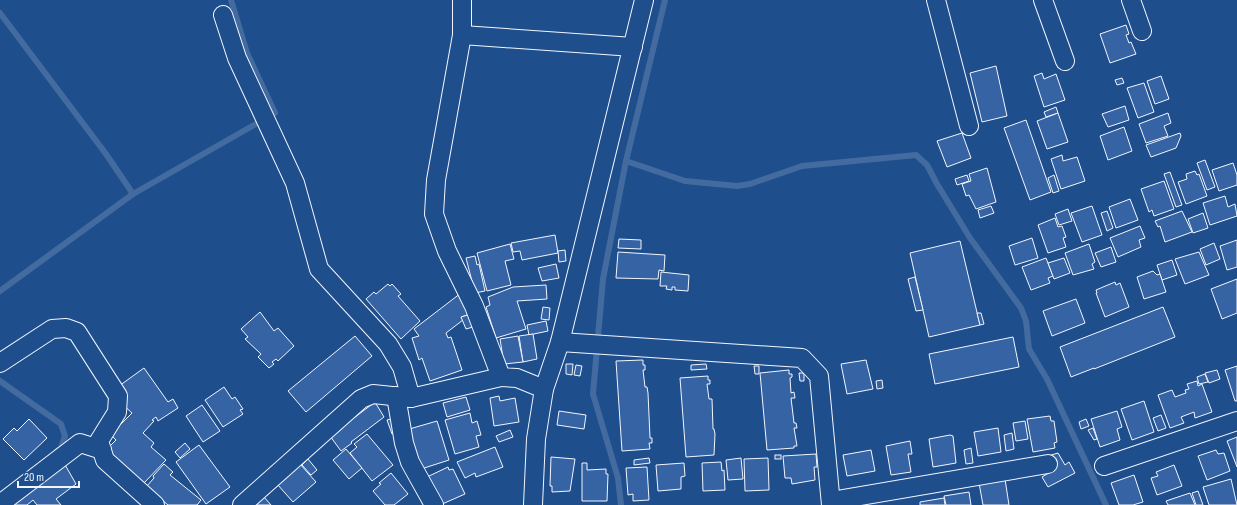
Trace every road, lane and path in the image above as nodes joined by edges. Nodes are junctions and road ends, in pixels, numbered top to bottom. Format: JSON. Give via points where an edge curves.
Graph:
{"nodes":[{"id":1,"x":462,"y":0,"type":"edge"},
{"id":2,"x":644,"y":0,"type":"edge"},
{"id":3,"x":936,"y":0,"type":"edge"},
{"id":4,"x":1043,"y":0,"type":"edge"},
{"id":5,"x":1131,"y":0,"type":"edge"},
{"id":6,"x":223,"y":15,"type":"dead end"},
{"id":7,"x":1142,"y":31,"type":"dead end"},
{"id":8,"x":462,"y":35,"type":"junction"},
{"id":9,"x":632,"y":47,"type":"junction"},
{"id":10,"x":1065,"y":62,"type":"dead end"},
{"id":11,"x":969,"y":126,"type":"dead end"},
{"id":12,"x":560,"y":342,"type":"junction"},
{"id":13,"x":0,"y":363,"type":"edge"},
{"id":14,"x":501,"y":377,"type":"junction"},
{"id":15,"x":544,"y":389,"type":"junction"},
{"id":16,"x":403,"y":397,"type":"junction"},
{"id":17,"x":1237,"y":421,"type":"edge"},
{"id":18,"x":102,"y":450,"type":"junction"},
{"id":19,"x":1048,"y":464,"type":"dead end"},
{"id":20,"x":1104,"y":466,"type":"dead end"},
{"id":21,"x":831,"y":503,"type":"edge"},
{"id":22,"x":0,"y":504,"type":"edge"},
{"id":23,"x":155,"y":505,"type":"edge"},
{"id":24,"x":242,"y":505,"type":"edge"},
{"id":25,"x":434,"y":505,"type":"edge"},
{"id":26,"x":534,"y":505,"type":"edge"}],
"edges":[{"from":1,"to":8,"type":"street"},
{"from":2,"to":9,"type":"street"},
{"from":3,"to":11,"type":"street"},
{"from":4,"to":10,"type":"street"},
{"from":5,"to":7,"type":"street"},
{"from":6,"to":16,"type":"street","via":[[237,58],[295,183],[318,269],[388,344],[402,367]]},
{"from":8,"to":9,"type":"street"},
{"from":8,"to":14,"type":"street","via":[[436,180],[434,214],[447,251],[474,306]]},
{"from":9,"to":12,"type":"street"},
{"from":12,"to":15,"type":"street"},
{"from":12,"to":21,"type":"street","via":[[802,358],[819,376]]},
{"from":13,"to":18,"type":"street","via":[[52,329],[66,328],[78,332],[118,396],[117,412],[99,441]]},
{"from":14,"to":15,"type":"street","via":[[517,378]]},
{"from":14,"to":16,"type":"street"},
{"from":15,"to":26,"type":"street","via":[[536,438]]},
{"from":16,"to":24,"type":"street","via":[[373,394],[360,399]]},
{"from":16,"to":25,"type":"street","via":[[404,443],[410,462]]},
{"from":17,"to":20,"type":"street"},
{"from":18,"to":22,"type":"street","via":[[80,443]]},
{"from":18,"to":23,"type":"street","via":[[105,460]]},
{"from":19,"to":21,"type":"street"}]}
